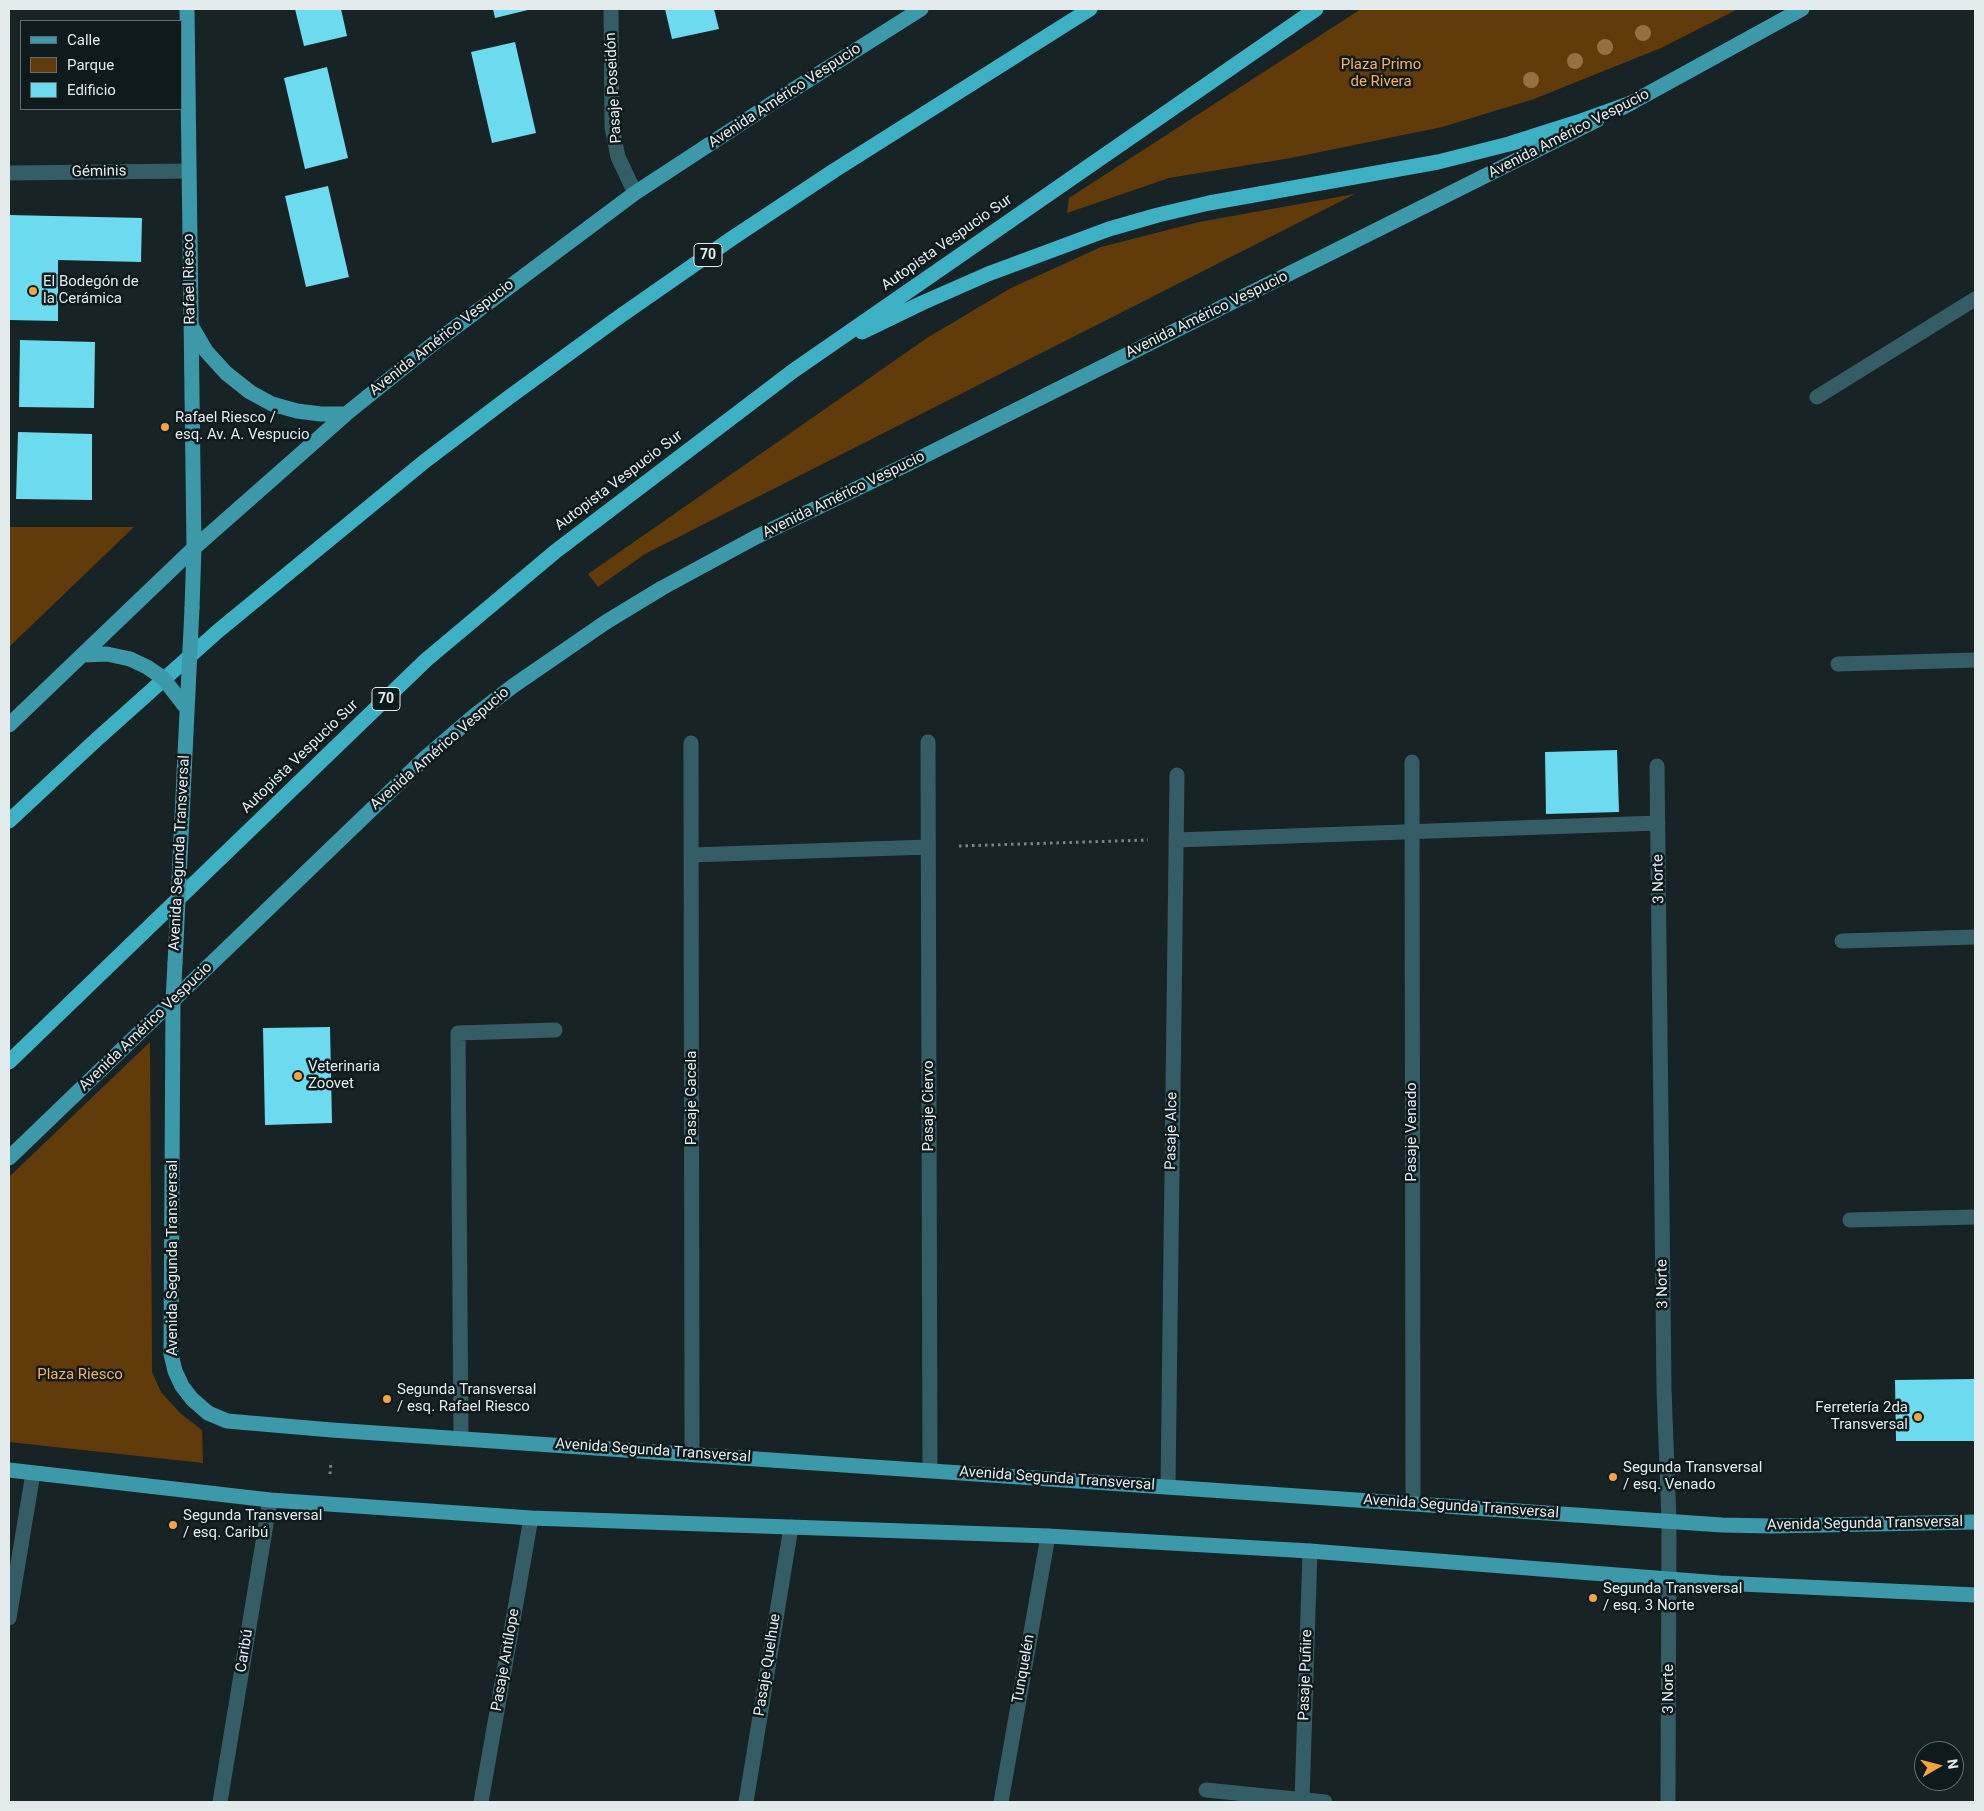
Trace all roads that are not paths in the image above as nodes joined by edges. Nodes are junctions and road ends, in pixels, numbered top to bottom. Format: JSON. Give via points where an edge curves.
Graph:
{"nodes":[{"id":1,"x":187,"y":9,"type":"edge"},
{"id":2,"x":611,"y":9,"type":"edge"},
{"id":3,"x":921,"y":9,"type":"edge"},
{"id":4,"x":1090,"y":9,"type":"edge"},
{"id":5,"x":1316,"y":9,"type":"edge"},
{"id":6,"x":1802,"y":9,"type":"edge"},
{"id":7,"x":1631,"y":103,"type":"junction"},
{"id":8,"x":189,"y":171,"type":"junction"},
{"id":9,"x":9,"y":173,"type":"edge"},
{"id":10,"x":635,"y":193,"type":"junction"},
{"id":11,"x":1975,"y":299,"type":"edge"},
{"id":12,"x":190,"y":324,"type":"junction"},
{"id":13,"x":793,"y":371,"type":"junction"},
{"id":14,"x":1817,"y":397,"type":"dead end"},
{"id":15,"x":346,"y":414,"type":"junction"},
{"id":16,"x":194,"y":548,"type":"junction"},
{"id":17,"x":83,"y":655,"type":"junction"},
{"id":18,"x":1975,"y":660,"type":"edge"},
{"id":19,"x":1838,"y":664,"type":"dead end"},
{"id":20,"x":187,"y":709,"type":"junction"},
{"id":21,"x":9,"y":725,"type":"edge"},
{"id":22,"x":928,"y":742,"type":"dead end"},
{"id":23,"x":691,"y":743,"type":"dead end"},
{"id":24,"x":1412,"y":762,"type":"dead end"},
{"id":25,"x":1657,"y":766,"type":"dead end"},
{"id":26,"x":1177,"y":775,"type":"dead end"},
{"id":27,"x":9,"y":820,"type":"edge"},
{"id":28,"x":1658,"y":823,"type":"junction"},
{"id":29,"x":1412,"y":832,"type":"junction"},
{"id":30,"x":1176,"y":840,"type":"junction"},
{"id":31,"x":928,"y":847,"type":"junction"},
{"id":32,"x":691,"y":855,"type":"junction"},
{"id":33,"x":1975,"y":937,"type":"edge"},
{"id":34,"x":1842,"y":941,"type":"dead end"},
{"id":35,"x":173,"y":1001,"type":"junction"},
{"id":36,"x":555,"y":1030,"type":"dead end"},
{"id":37,"x":9,"y":1062,"type":"edge"},
{"id":38,"x":9,"y":1158,"type":"edge"},
{"id":39,"x":1975,"y":1217,"type":"edge"},
{"id":40,"x":1850,"y":1220,"type":"dead end"},
{"id":41,"x":461,"y":1438,"type":"junction"},
{"id":42,"x":692,"y":1454,"type":"junction"},
{"id":43,"x":9,"y":1470,"type":"edge"},
{"id":44,"x":930,"y":1470,"type":"junction"},
{"id":45,"x":33,"y":1473,"type":"junction"},
{"id":46,"x":1168,"y":1487,"type":"junction"},
{"id":47,"x":270,"y":1500,"type":"junction"},
{"id":48,"x":1413,"y":1503,"type":"junction"},
{"id":49,"x":531,"y":1518,"type":"junction"},
{"id":50,"x":1670,"y":1522,"type":"junction"},
{"id":51,"x":1975,"y":1522,"type":"edge"},
{"id":52,"x":791,"y":1527,"type":"junction"},
{"id":53,"x":1048,"y":1536,"type":"junction"},
{"id":54,"x":1310,"y":1551,"type":"junction"},
{"id":55,"x":1670,"y":1579,"type":"junction"},
{"id":56,"x":1975,"y":1595,"type":"edge"},
{"id":57,"x":9,"y":1618,"type":"edge"},
{"id":58,"x":1206,"y":1790,"type":"dead end"},
{"id":59,"x":1302,"y":1800,"type":"junction"},
{"id":60,"x":220,"y":1802,"type":"edge"},
{"id":61,"x":481,"y":1802,"type":"edge"},
{"id":62,"x":746,"y":1802,"type":"edge"},
{"id":63,"x":1001,"y":1802,"type":"edge"},
{"id":64,"x":1325,"y":1802,"type":"edge"},
{"id":65,"x":1668,"y":1802,"type":"edge"}],
"edges":[{"from":1,"to":8,"type":"main road","name":"Rafael Riesco"},
{"from":2,"to":10,"type":"street","name":"Pasaje Poseidón","via":[[612,127],[618,157]]},
{"from":3,"to":10,"type":"main road","name":"Avenida Américo Vespucio"},
{"from":4,"to":27,"type":"highway","number":"70","via":[[731,239],[508,398],[418,467],[218,631]]},
{"from":5,"to":13,"type":"highway","name":"Autopista Vespucio Sur","number":"70"},
{"from":6,"to":7,"type":"main road","name":"Avenida Américo Vespucio"},
{"from":7,"to":13,"type":"highway","via":[[1509,144],[1438,162],[1209,203],[1109,229],[988,274],[922,303]]},
{"from":7,"to":35,"type":"main road","name":"Avenida Américo Vespucio","via":[[756,538],[606,622],[513,686],[425,758]]},
{"from":8,"to":9,"type":"street","name":"Géminis"},
{"from":8,"to":12,"type":"main road","name":"Rafael Riesco"},
{"from":10,"to":15,"type":"main road","name":"Avenida Américo Vespucio","via":[[433,344]]},
{"from":11,"to":14,"type":"street"},
{"from":12,"to":15,"type":"main road","via":[[206,351],[250,392],[272,404],[297,411]]},
{"from":12,"to":16,"type":"main road","name":"Rafael Riesco"},
{"from":13,"to":37,"type":"highway","name":"Autopista Vespucio Sur","number":"70","via":[[556,551],[426,660]]},
{"from":15,"to":16,"type":"main road","name":"Avenida Américo Vespucio"},
{"from":16,"to":17,"type":"main road","name":"Avenida Américo Vespucio"},
{"from":16,"to":20,"type":"main road","name":"Avenida Segunda Transversal","bridge":true},
{"from":17,"to":20,"type":"main road","bridge":true,"via":[[107,654],[147,667],[162,678]]},
{"from":17,"to":21,"type":"main road","name":"Avenida Américo Vespucio"},
{"from":18,"to":19,"type":"street"},
{"from":20,"to":35,"type":"main road","name":"Avenida Segunda Transversal","bridge":true},
{"from":22,"to":31,"type":"street","name":"Pasaje Ciervo"},
{"from":23,"to":32,"type":"street","name":"Pasaje Gacela"},
{"from":24,"to":29,"type":"street","name":"Pasaje Venado"},
{"from":25,"to":28,"type":"street","name":"3 Norte"},
{"from":26,"to":30,"type":"street","name":"Pasaje Alce"},
{"from":28,"to":29,"type":"street"},
{"from":28,"to":50,"type":"street","name":"3 Norte","via":[[1664,1388]]},
{"from":29,"to":30,"type":"street"},
{"from":29,"to":48,"type":"street","name":"Pasaje Venado"},
{"from":30,"to":46,"type":"street","name":"Pasaje Alce"},
{"from":31,"to":32,"type":"street"},
{"from":31,"to":44,"type":"street","name":"Pasaje Ciervo"},
{"from":32,"to":42,"type":"street","name":"Pasaje Gacela"},
{"from":33,"to":34,"type":"street"},
{"from":35,"to":38,"type":"main road","name":"Avenida Américo Vespucio"},
{"from":35,"to":41,"type":"main road","name":"Avenida Segunda Transversal","via":[[171,1354],[182,1386],[208,1413],[227,1421]]},
{"from":36,"to":41,"type":"street","via":[[458,1033]]},
{"from":39,"to":40,"type":"street"},
{"from":41,"to":42,"type":"main road","name":"Avenida Segunda Transversal"},
{"from":42,"to":44,"type":"main road","name":"Avenida Segunda Transversal"},
{"from":43,"to":45,"type":"main road"},
{"from":44,"to":46,"type":"main road","name":"Avenida Segunda Transversal"},
{"from":45,"to":47,"type":"main road"},
{"from":45,"to":57,"type":"street"},
{"from":46,"to":48,"type":"main road","name":"Avenida Segunda Transversal"},
{"from":47,"to":49,"type":"main road"},
{"from":47,"to":60,"type":"street","name":"Caribú"},
{"from":48,"to":50,"type":"main road","name":"Avenida Segunda Transversal"},
{"from":49,"to":52,"type":"main road"},
{"from":49,"to":61,"type":"street","name":"Pasaje Antílope"},
{"from":50,"to":51,"type":"main road","name":"Avenida Segunda Transversal","via":[[1771,1526]]},
{"from":50,"to":55,"type":"street","name":"3 Norte"},
{"from":52,"to":53,"type":"main road"},
{"from":52,"to":62,"type":"street","name":"Pasaje Quelhue"},
{"from":53,"to":54,"type":"main road"},
{"from":53,"to":63,"type":"street","name":"Tunquelén"},
{"from":54,"to":55,"type":"main road"},
{"from":54,"to":59,"type":"street","name":"Pasaje Puñire"},
{"from":55,"to":56,"type":"main road"},
{"from":55,"to":65,"type":"street","name":"3 Norte"},
{"from":58,"to":59,"type":"street"},
{"from":59,"to":64,"type":"street"}]}
